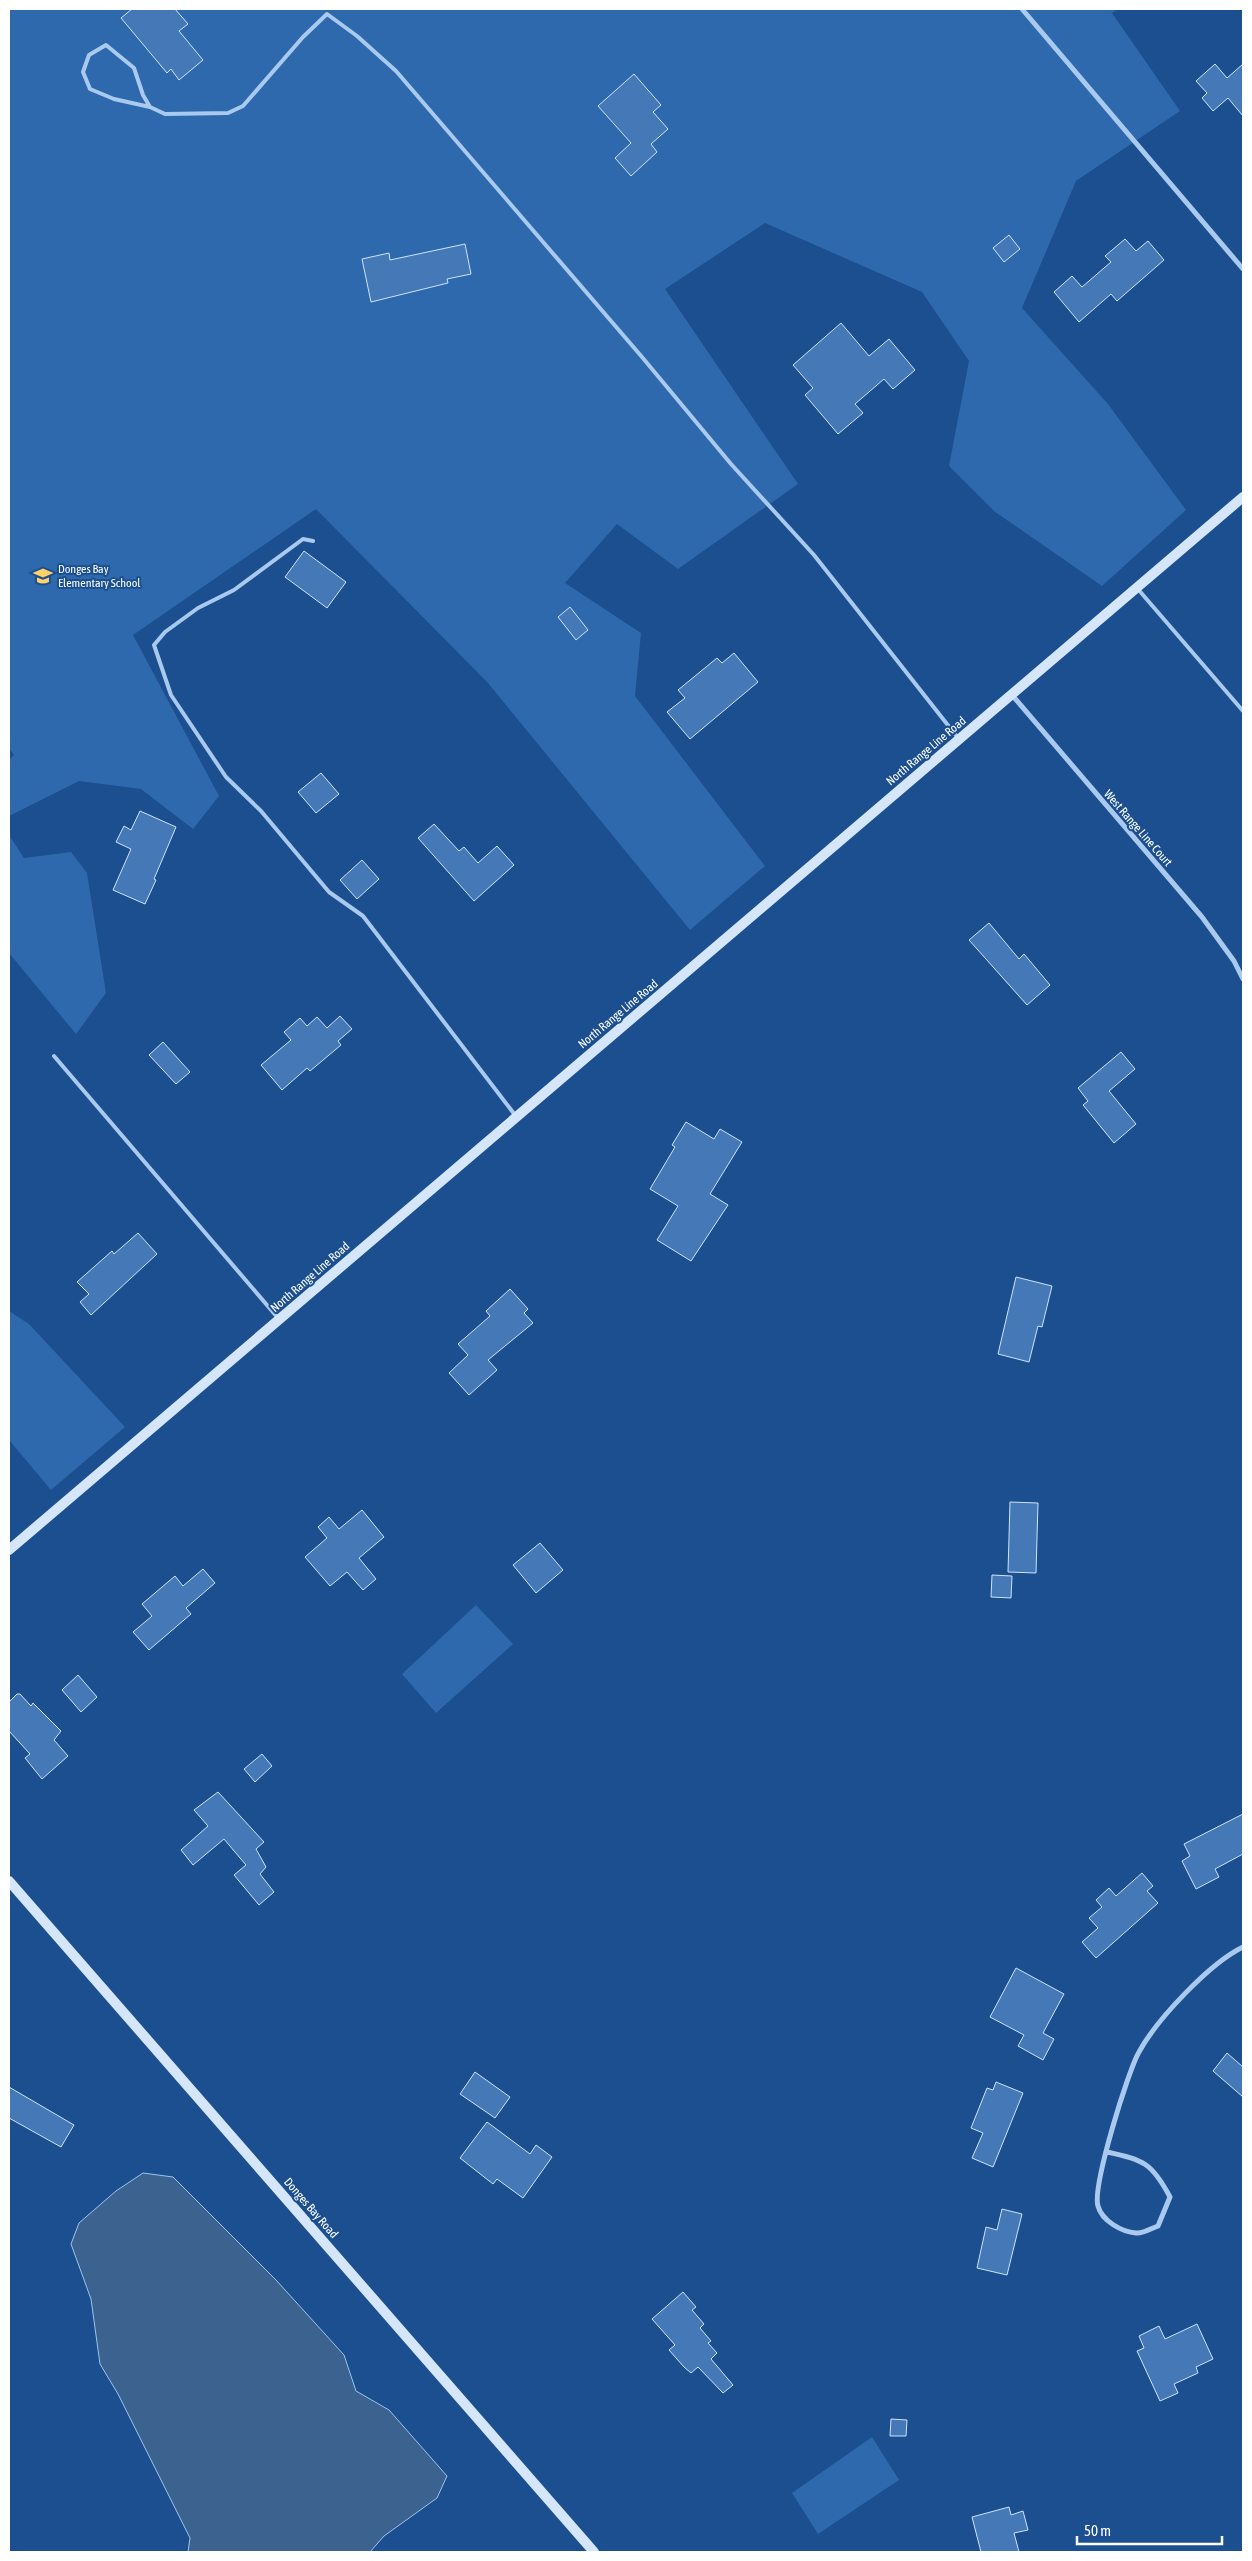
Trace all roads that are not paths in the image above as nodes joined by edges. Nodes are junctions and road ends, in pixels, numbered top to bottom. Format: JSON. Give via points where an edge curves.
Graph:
{"nodes":[{"id":1,"x":1022,"y":9,"type":"edge"},
{"id":2,"x":150,"y":107,"type":"junction"},
{"id":3,"x":1243,"y":269,"type":"edge"},
{"id":4,"x":1243,"y":497,"type":"edge"},
{"id":5,"x":313,"y":541,"type":"dead end"},
{"id":6,"x":1137,"y":588,"type":"junction"},
{"id":7,"x":1012,"y":695,"type":"junction"},
{"id":8,"x":1243,"y":712,"type":"edge"},
{"id":9,"x":959,"y":740,"type":"junction"},
{"id":10,"x":1243,"y":979,"type":"edge"},
{"id":11,"x":54,"y":1056,"type":"dead end"},
{"id":12,"x":517,"y":1117,"type":"junction"},
{"id":13,"x":279,"y":1320,"type":"junction"},
{"id":14,"x":9,"y":1550,"type":"edge"},
{"id":15,"x":9,"y":1881,"type":"edge"},
{"id":16,"x":1243,"y":1947,"type":"edge"},
{"id":17,"x":1107,"y":2152,"type":"junction"},
{"id":18,"x":594,"y":2552,"type":"edge"}],
"edges":[{"from":1,"to":3,"type":"street"},
{"from":2,"to":2,"type":"lane","via":[[134,68],[122,57],[106,44],[89,55],[83,72],[90,89],[114,99]]},
{"from":2,"to":9,"type":"lane","via":[[165,114],[228,113],[243,106],[327,14],[357,36],[396,71],[731,464],[814,555]]},
{"from":4,"to":6,"type":"street","name":"North Range Line Road"},
{"from":5,"to":12,"type":"lane","via":[[303,539],[234,590],[198,608],[165,632],[154,645],[171,695],[226,778],[261,811],[329,892],[363,916]]},
{"from":6,"to":7,"type":"street","name":"North Range Line Road"},
{"from":6,"to":8,"type":"lane"},
{"from":7,"to":9,"type":"street","name":"North Range Line Road"},
{"from":7,"to":10,"type":"street","name":"West Range Line Court","via":[[1202,917]]},
{"from":9,"to":12,"type":"street","name":"North Range Line Road"},
{"from":11,"to":13,"type":"lane"},
{"from":12,"to":13,"type":"street","name":"North Range Line Road"},
{"from":13,"to":14,"type":"street","name":"North Range Line Road"},
{"from":15,"to":18,"type":"street","name":"Donges Bay Road"},
{"from":16,"to":17,"type":"street","via":[[1193,1986],[1162,2018],[1138,2052],[1119,2104]]},
{"from":17,"to":17,"type":"street","via":[[1098,2184],[1098,2206],[1111,2224],[1137,2233],[1158,2226],[1170,2197],[1157,2173],[1137,2158]]}]}
